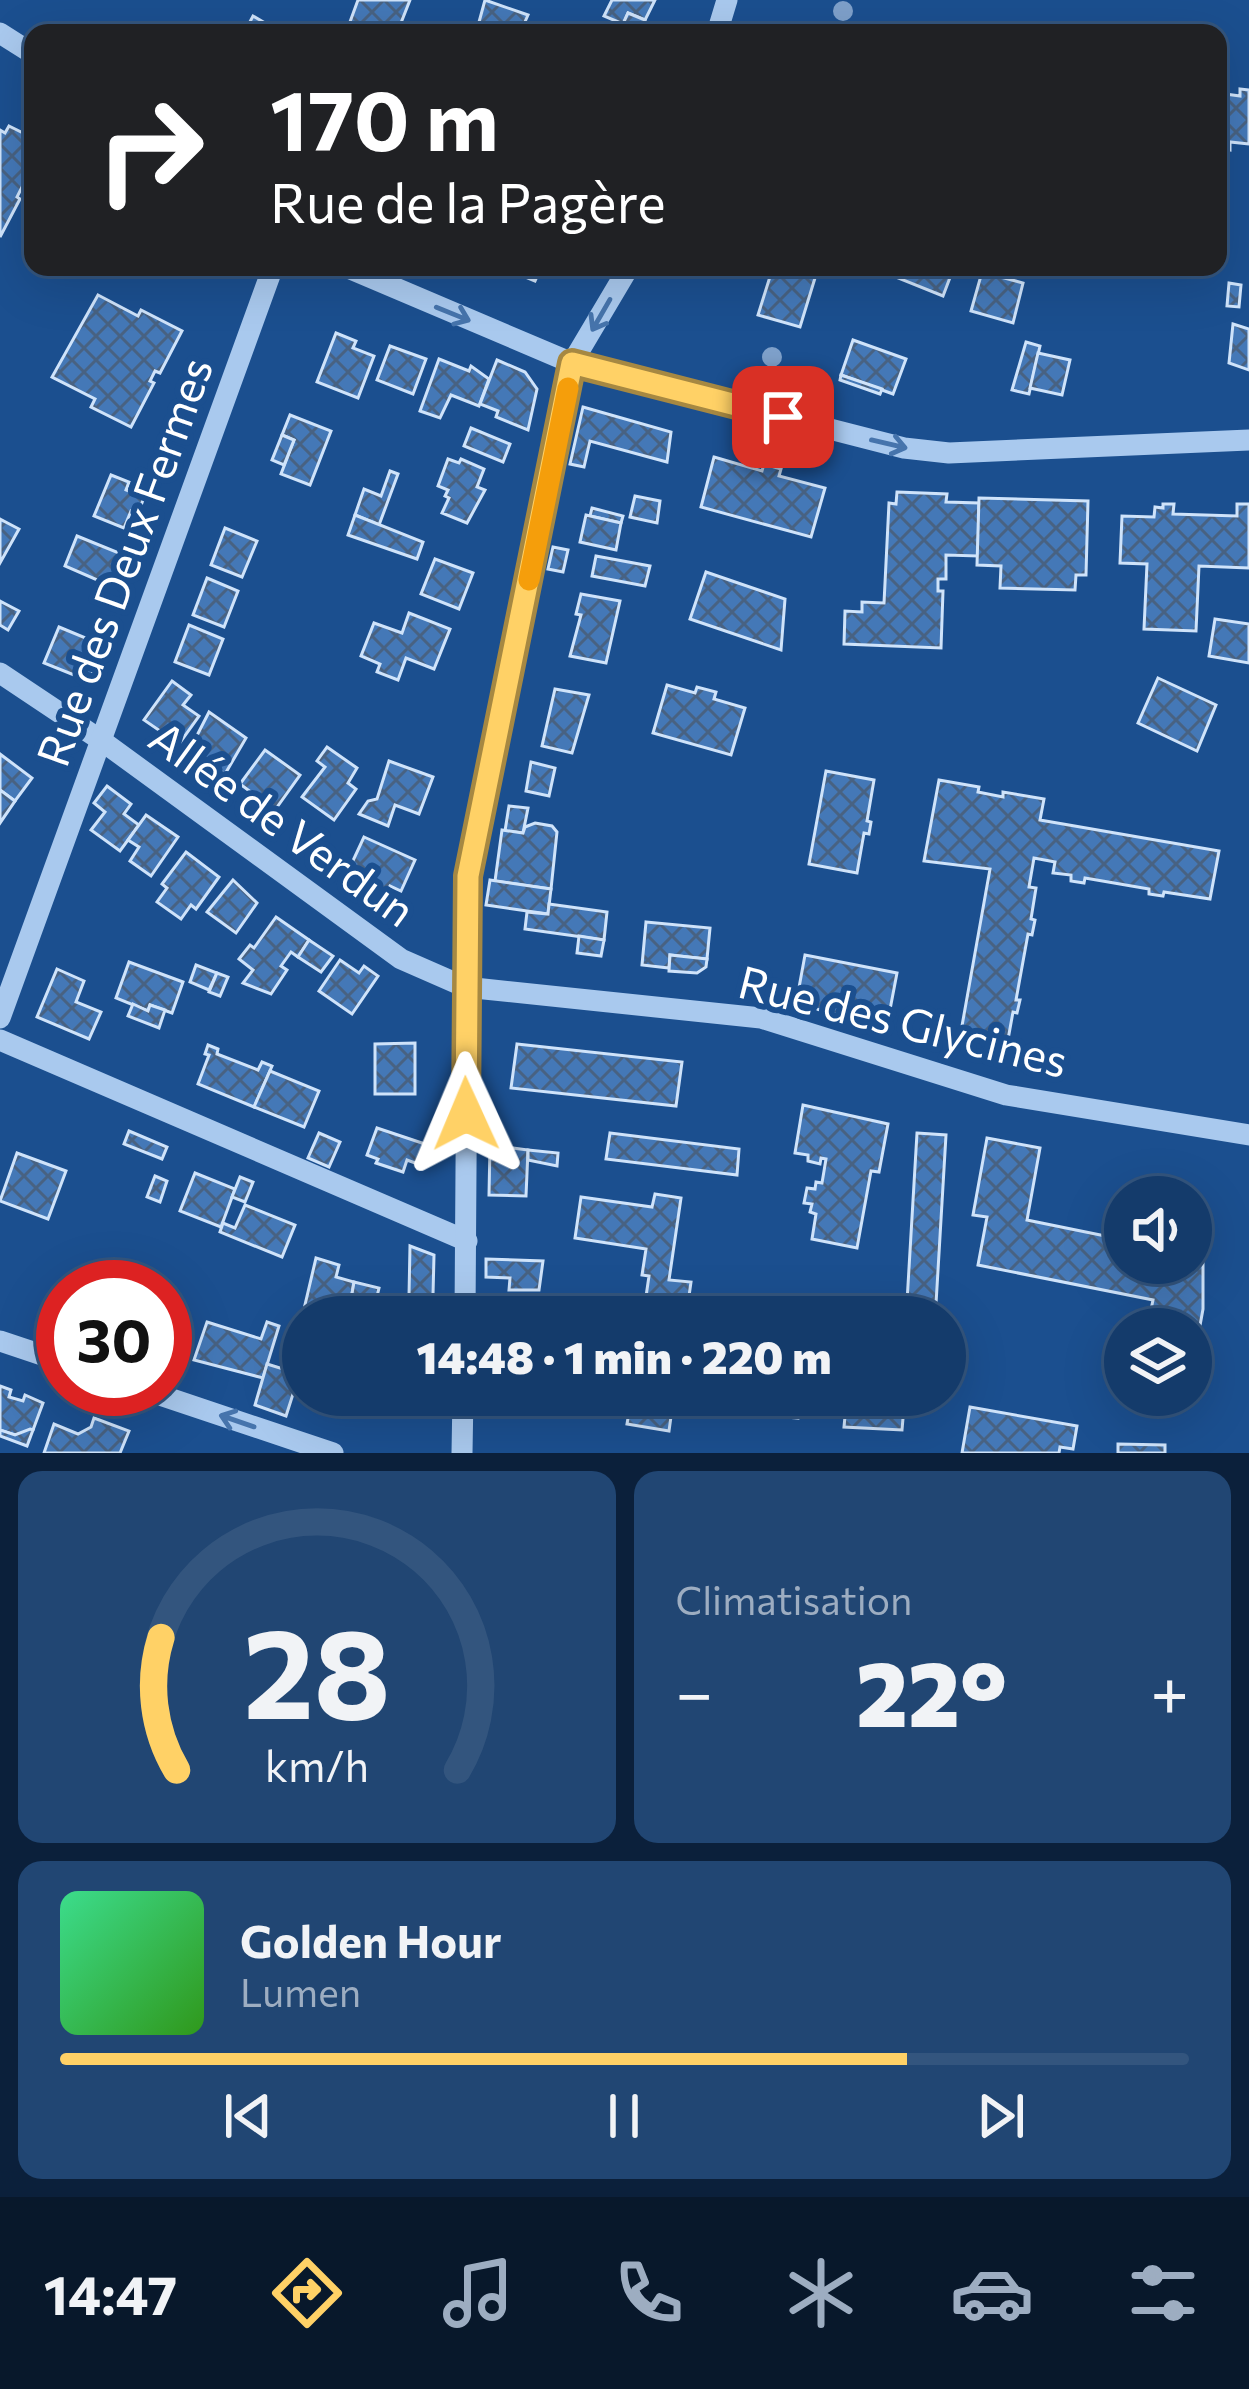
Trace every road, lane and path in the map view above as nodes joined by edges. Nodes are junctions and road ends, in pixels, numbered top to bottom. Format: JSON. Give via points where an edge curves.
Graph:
{"nodes":[{"id":1,"x":270,"y":276,"type":"edge"},
{"id":2,"x":367,"y":276,"type":"edge"},
{"id":3,"x":624,"y":276,"type":"edge"},
{"id":4,"x":572,"y":363,"type":"junction"},
{"id":5,"x":1249,"y":440,"type":"edge"},
{"id":6,"x":0,"y":673,"type":"edge"},
{"id":7,"x":102,"y":741,"type":"junction"},
{"id":8,"x":465,"y":987,"type":"junction"},
{"id":9,"x":0,"y":1018,"type":"edge"},
{"id":10,"x":0,"y":1040,"type":"edge"},
{"id":11,"x":1249,"y":1135,"type":"edge"},
{"id":12,"x":467,"y":1240,"type":"junction"},
{"id":13,"x":466,"y":1296,"type":"edge"},
{"id":14,"x":0,"y":1341,"type":"edge"},
{"id":15,"x":36,"y":1353,"type":"edge"},
{"id":16,"x":192,"y":1406,"type":"edge"},
{"id":17,"x":463,"y":1416,"type":"edge"},
{"id":18,"x":333,"y":1453,"type":"edge"},
{"id":19,"x":462,"y":1453,"type":"edge"}],
"edges":[{"from":1,"to":7,"type":"street","name":"Rue des Deux Fermes"},
{"from":2,"to":4,"type":"street","one_way":true},
{"from":3,"to":4,"type":"street","one_way":true},
{"from":4,"to":5,"type":"street","one_way":true,"via":[[926,451]]},
{"from":4,"to":8,"type":"street","via":[[468,876]]},
{"from":6,"to":7,"type":"street","name":"Allée de Verdun"},
{"from":7,"to":8,"type":"street","name":"Allée de Verdun","via":[[401,959]]},
{"from":7,"to":9,"type":"street","name":"Rue des Deux Fermes"},
{"from":8,"to":11,"type":"street","name":"Rue des Glycines","via":[[761,1018],[1006,1094]]},
{"from":8,"to":12,"type":"street"},
{"from":10,"to":12,"type":"street"},
{"from":12,"to":13,"type":"street"},
{"from":14,"to":15,"type":"street"},
{"from":18,"to":16,"type":"street","one_way":true},
{"from":17,"to":19,"type":"street"}]}
